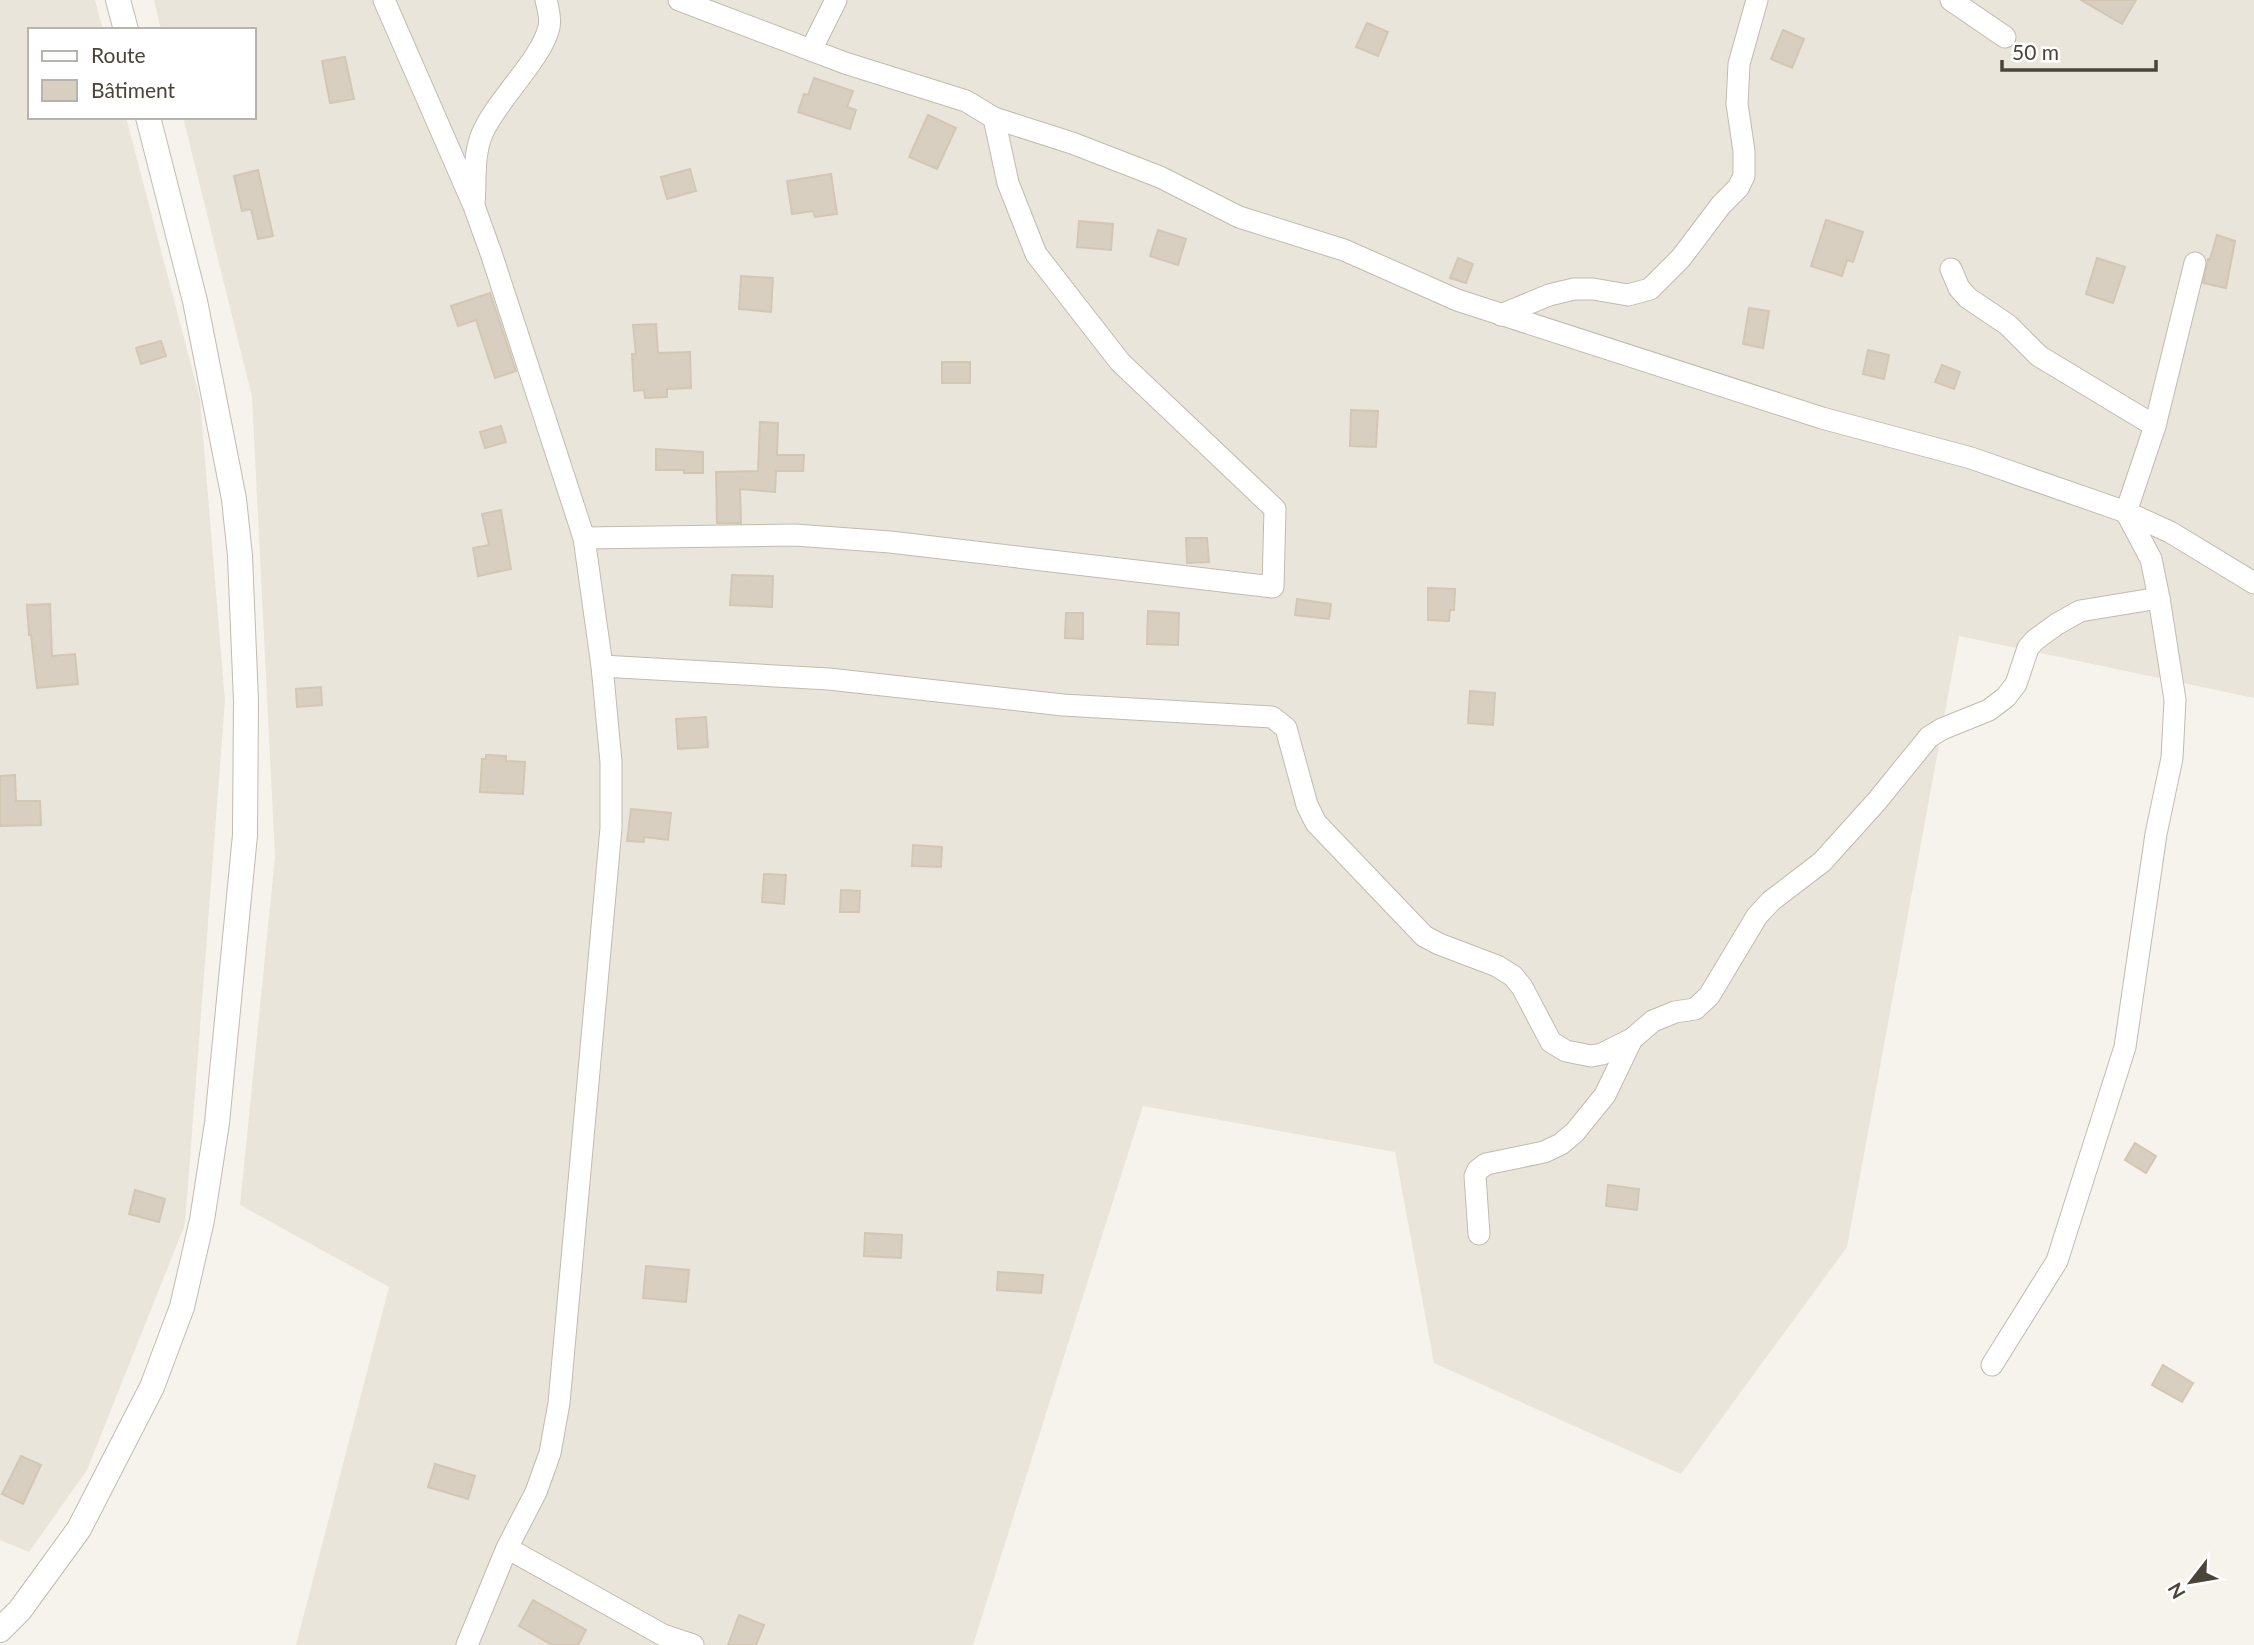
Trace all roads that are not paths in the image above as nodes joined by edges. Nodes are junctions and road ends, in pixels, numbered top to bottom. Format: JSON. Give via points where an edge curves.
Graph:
{"nodes":[{"id":1,"x":118,"y":0,"type":"edge"},
{"id":2,"x":384,"y":0,"type":"edge"},
{"id":3,"x":545,"y":0,"type":"edge"},
{"id":4,"x":679,"y":0,"type":"edge"},
{"id":5,"x":836,"y":0,"type":"edge"},
{"id":6,"x":1757,"y":0,"type":"edge"},
{"id":7,"x":1951,"y":0,"type":"edge"},
{"id":8,"x":125,"y":28,"type":"edge"},
{"id":9,"x":2005,"y":37,"type":"dead end"},
{"id":10,"x":811,"y":50,"type":"junction"},
{"id":11,"x":994,"y":118,"type":"junction"},
{"id":12,"x":149,"y":119,"type":"edge"},
{"id":13,"x":474,"y":206,"type":"junction"},
{"id":14,"x":2194,"y":263,"type":"dead end"},
{"id":15,"x":1951,"y":269,"type":"dead end"},
{"id":16,"x":1501,"y":315,"type":"junction"},
{"id":17,"x":2155,"y":426,"type":"junction"},
{"id":18,"x":2126,"y":512,"type":"junction"},
{"id":19,"x":584,"y":538,"type":"junction"},
{"id":20,"x":2254,"y":583,"type":"edge"},
{"id":21,"x":2159,"y":598,"type":"junction"},
{"id":22,"x":602,"y":666,"type":"junction"},
{"id":23,"x":1632,"y":1039,"type":"junction"},
{"id":24,"x":1479,"y":1234,"type":"dead end"},
{"id":25,"x":1992,"y":1364,"type":"dead end"},
{"id":26,"x":507,"y":1548,"type":"junction"},
{"id":27,"x":0,"y":1630,"type":"edge"},
{"id":28,"x":467,"y":1645,"type":"edge"},
{"id":29,"x":693,"y":1645,"type":"edge"}],
"edges":[{"from":1,"to":8,"type":"street"},
{"from":2,"to":13,"type":"street"},
{"from":3,"to":13,"type":"street","via":[[550,24],[547,33],[491,115],[476,151]]},
{"from":4,"to":10,"type":"street"},
{"from":5,"to":10,"type":"street"},
{"from":6,"to":16,"type":"street","via":[[1739,64],[1737,104],[1744,176],[1738,188],[1650,289],[1628,295],[1574,289]]},
{"from":7,"to":9,"type":"street"},
{"from":10,"to":11,"type":"street","via":[[941,92]]},
{"from":11,"to":16,"type":"street","via":[[1160,177],[1239,217],[1344,250]]},
{"from":11,"to":19,"type":"street","via":[[1008,183],[1036,254],[1120,362],[1275,509],[1273,587],[794,535]]},
{"from":12,"to":27,"type":"street","via":[[195,301],[234,499],[246,701],[246,835],[217,1123],[182,1307],[152,1387],[79,1529]]},
{"from":13,"to":19,"type":"street"},
{"from":14,"to":17,"type":"street"},
{"from":15,"to":17,"type":"street","via":[[1968,298],[2008,325],[2039,356]]},
{"from":16,"to":18,"type":"street","via":[[1822,418],[1970,457]]},
{"from":17,"to":18,"type":"street"},
{"from":18,"to":20,"type":"street","via":[[2170,532]]},
{"from":18,"to":21,"type":"street","via":[[2151,559]]},
{"from":19,"to":22,"type":"street"},
{"from":21,"to":23,"type":"street","via":[[2080,611],[2035,640],[2006,697],[1989,710],[1930,737],[1822,862],[1757,916],[1709,996],[1695,1009],[1653,1021]]},
{"from":21,"to":25,"type":"street","via":[[2175,700],[2172,758],[2125,1047],[2057,1261]]},
{"from":22,"to":23,"type":"street","via":[[829,679],[1063,705],[1272,717],[1286,728],[1316,823],[1424,936],[1513,976],[1551,1042],[1566,1051],[1602,1054]]},
{"from":22,"to":26,"type":"street","via":[[611,761],[611,828],[559,1403],[550,1453]]},
{"from":23,"to":24,"type":"street","via":[[1605,1095],[1562,1144],[1478,1170]]},
{"from":26,"to":28,"type":"street"},
{"from":26,"to":29,"type":"street","via":[[663,1634]]}]}
